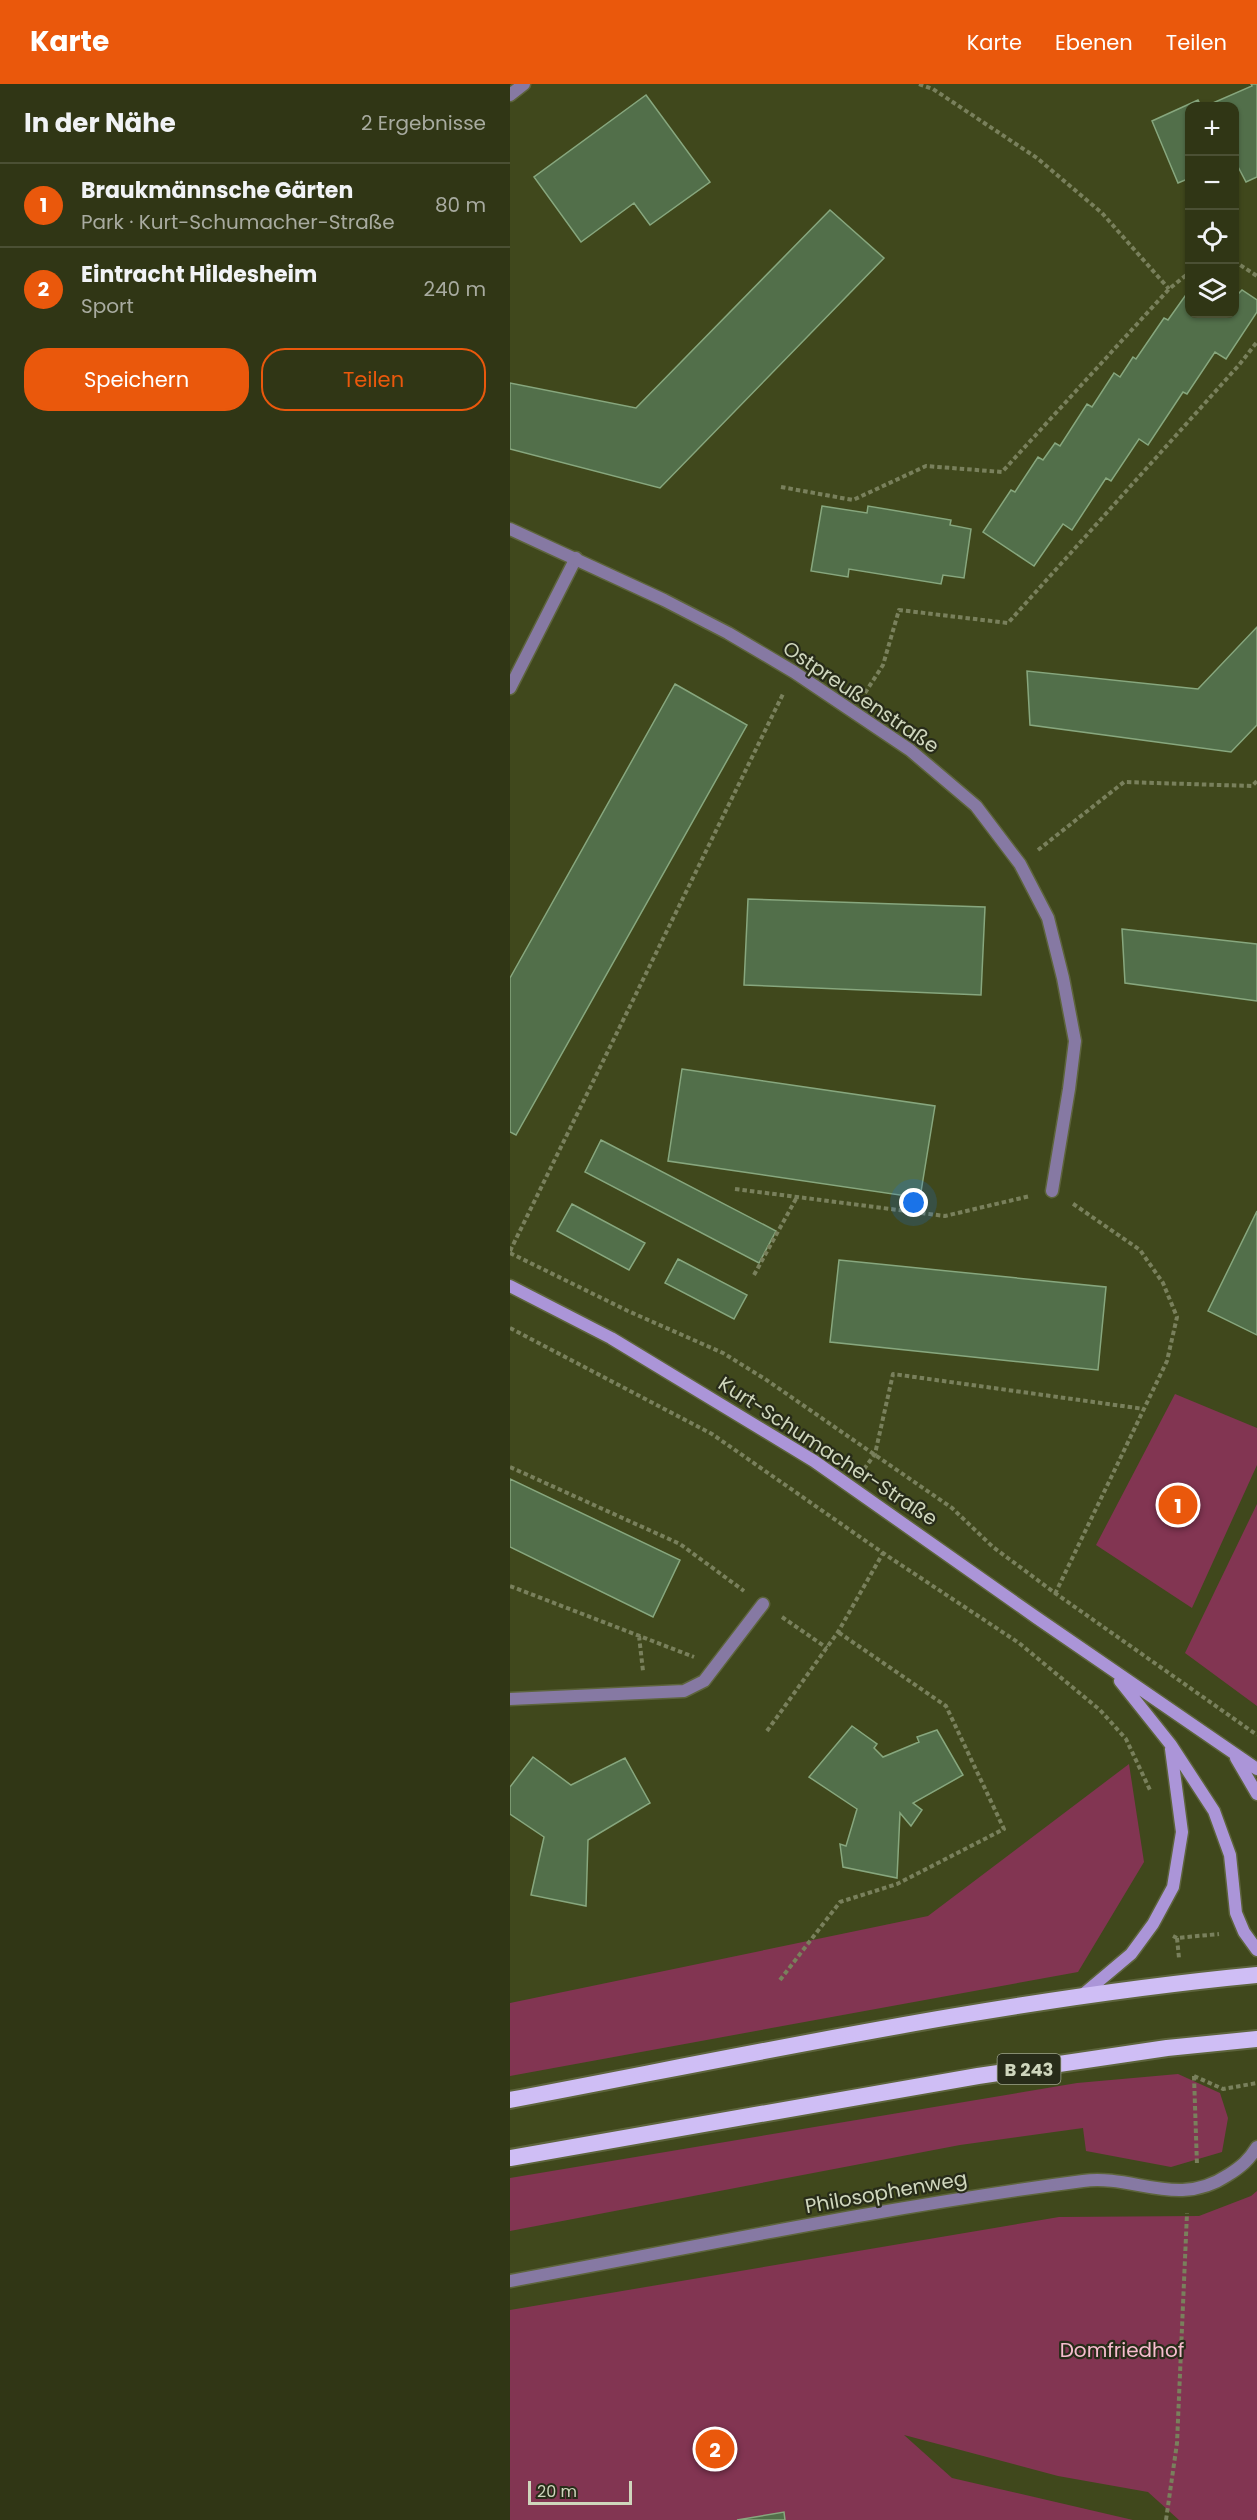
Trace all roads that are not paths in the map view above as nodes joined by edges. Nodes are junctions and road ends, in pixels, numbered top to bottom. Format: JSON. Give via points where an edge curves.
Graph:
{"nodes":[{"id":1,"x":524,"y":84,"type":"edge"},
{"id":2,"x":510,"y":95,"type":"edge"},
{"id":3,"x":510,"y":529,"type":"edge"},
{"id":4,"x":576,"y":558,"type":"junction"},
{"id":5,"x":510,"y":688,"type":"edge"},
{"id":6,"x":1052,"y":1191,"type":"road end"},
{"id":7,"x":510,"y":1286,"type":"edge"},
{"id":8,"x":763,"y":1604,"type":"road end"},
{"id":9,"x":1112,"y":1670,"type":"junction"},
{"id":10,"x":510,"y":1699,"type":"edge"},
{"id":11,"x":1171,"y":1745,"type":"junction"},
{"id":12,"x":1234,"y":1754,"type":"junction"},
{"id":13,"x":1257,"y":1769,"type":"edge"},
{"id":14,"x":1257,"y":1794,"type":"edge"},
{"id":15,"x":1257,"y":1950,"type":"edge"},
{"id":16,"x":1257,"y":1975,"type":"edge"},
{"id":17,"x":1080,"y":1997,"type":"junction"},
{"id":18,"x":1257,"y":2039,"type":"edge"},
{"id":19,"x":510,"y":2100,"type":"edge"},
{"id":20,"x":1257,"y":2148,"type":"edge"},
{"id":21,"x":510,"y":2158,"type":"edge"},
{"id":22,"x":510,"y":2281,"type":"edge"}],
"edges":[{"from":1,"to":2,"type":"street"},
{"from":3,"to":4,"type":"street","name":"Ostpreußenstraße"},
{"from":4,"to":5,"type":"street"},
{"from":4,"to":6,"type":"street","name":"Ostpreußenstraße","via":[[728,633],[910,750],[975,806],[1020,864],[1048,918],[1075,1041]]},
{"from":7,"to":9,"type":"main road","name":"Kurt-Schumacher-Straße","via":[[667,1370],[851,1485]]},
{"from":8,"to":10,"type":"street","via":[[704,1681],[684,1691]]},
{"from":9,"to":11,"type":"main road","name":"Kurt-Schumacher-Straße"},
{"from":9,"to":12,"type":"main road","name":"Kurt-Schumacher-Straße"},
{"from":11,"to":15,"type":"main road","name":"Kurt-Schumacher-Straße","via":[[1214,1811],[1230,1855],[1236,1912]]},
{"from":11,"to":17,"type":"main road","via":[[1182,1832],[1173,1887],[1131,1954]]},
{"from":12,"to":13,"type":"main road"},
{"from":12,"to":14,"type":"main road","name":"Kurt-Schumacher-Straße"},
{"from":16,"to":17,"type":"highway"},
{"from":17,"to":19,"type":"highway"},
{"from":18,"to":21,"type":"highway","number":"B 243","via":[[978,2076]]},
{"from":20,"to":22,"type":"street","name":"Philosophenweg","via":[[1248,2162],[1220,2181],[1188,2192],[1090,2180],[995,2192]]}]}
